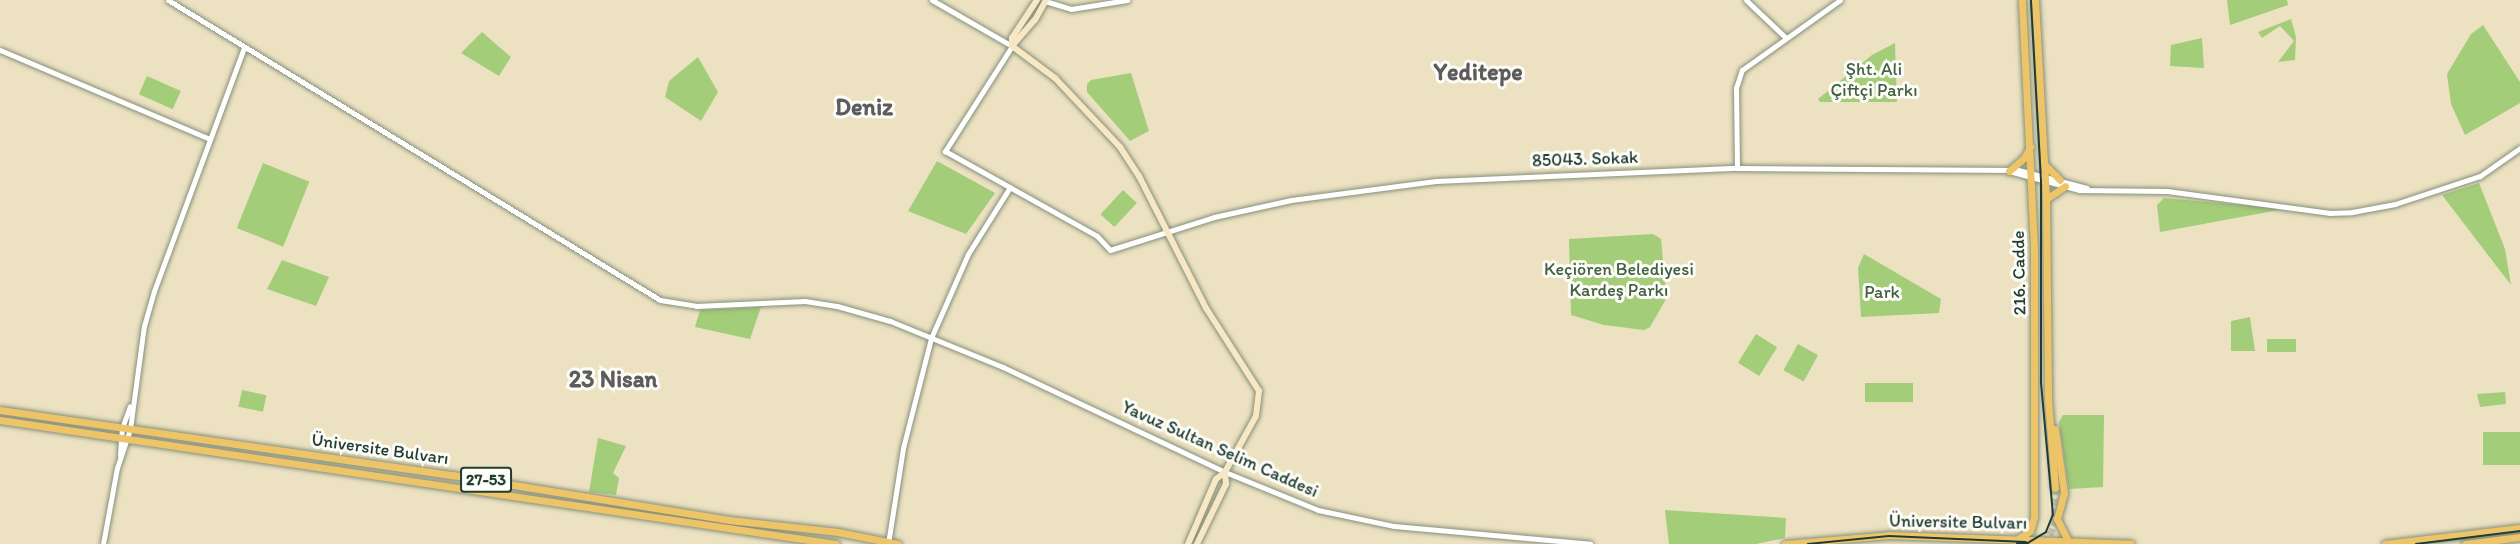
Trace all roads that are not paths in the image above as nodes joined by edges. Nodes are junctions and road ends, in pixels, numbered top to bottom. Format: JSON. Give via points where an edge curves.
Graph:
{"nodes":[{"id":1,"x":168,"y":0,"type":"edge"},
{"id":2,"x":932,"y":0,"type":"edge"},
{"id":3,"x":1042,"y":0,"type":"edge"},
{"id":4,"x":1127,"y":0,"type":"edge"},
{"id":5,"x":1746,"y":0,"type":"edge"},
{"id":6,"x":1840,"y":0,"type":"edge"},
{"id":7,"x":2022,"y":0,"type":"edge"},
{"id":8,"x":2035,"y":0,"type":"edge"},
{"id":9,"x":1786,"y":38,"type":"junction"},
{"id":10,"x":1012,"y":46,"type":"junction"},
{"id":11,"x":244,"y":48,"type":"junction"},
{"id":12,"x":0,"y":50,"type":"edge"},
{"id":13,"x":210,"y":139,"type":"junction"},
{"id":14,"x":2030,"y":147,"type":"junction"},
{"id":15,"x":2520,"y":148,"type":"edge"},
{"id":16,"x":2044,"y":160,"type":"junction"},
{"id":17,"x":1737,"y":168,"type":"junction"},
{"id":18,"x":2009,"y":171,"type":"junction"},
{"id":19,"x":2032,"y":177,"type":"junction"},
{"id":20,"x":2045,"y":179,"type":"junction"},
{"id":21,"x":2062,"y":183,"type":"junction"},
{"id":22,"x":1010,"y":187,"type":"junction"},
{"id":23,"x":2046,"y":199,"type":"junction"},
{"id":24,"x":1168,"y":232,"type":"junction"},
{"id":25,"x":931,"y":338,"type":"junction"},
{"id":26,"x":2048,"y":399,"type":"junction"},
{"id":27,"x":132,"y":401,"type":"junction"},
{"id":28,"x":0,"y":410,"type":"edge"},
{"id":29,"x":0,"y":420,"type":"edge"},
{"id":30,"x":122,"y":428,"type":"junction"},
{"id":31,"x":130,"y":429,"type":"junction"},
{"id":32,"x":124,"y":438,"type":"junction"},
{"id":33,"x":1225,"y":472,"type":"junction"},
{"id":34,"x":2055,"y":488,"type":"tunnel mouth"},
{"id":35,"x":2520,"y":528,"type":"edge"},
{"id":36,"x":2520,"y":537,"type":"edge"},
{"id":37,"x":2018,"y":539,"type":"junction"},
{"id":38,"x":2068,"y":541,"type":"junction"},
{"id":39,"x":888,"y":543,"type":"edge"},
{"id":40,"x":103,"y":544,"type":"edge"},
{"id":41,"x":836,"y":544,"type":"edge"},
{"id":42,"x":898,"y":544,"type":"edge"},
{"id":43,"x":1188,"y":544,"type":"edge"},
{"id":44,"x":1197,"y":544,"type":"edge"},
{"id":45,"x":1590,"y":544,"type":"edge"},
{"id":46,"x":1785,"y":544,"type":"edge"},
{"id":47,"x":2132,"y":544,"type":"edge"},
{"id":48,"x":2385,"y":544,"type":"edge"},
{"id":49,"x":2465,"y":544,"type":"edge"}],
"edges":[{"from":1,"to":11,"type":"street","name":"Yavuz Sultan Selim Caddesi"},
{"from":2,"to":10,"type":"street"},
{"from":3,"to":4,"type":"street","via":[[1071,9]]},
{"from":3,"to":10,"type":"main road","via":[[1035,20]]},
{"from":5,"to":9,"type":"street"},
{"from":6,"to":9,"type":"street"},
{"from":7,"to":14,"type":"main road","name":"216. Cadde"},
{"from":8,"to":16,"type":"main road","name":"216. Cadde"},
{"from":9,"to":17,"type":"street","via":[[1755,59],[1738,77]]},
{"from":10,"to":22,"type":"street","via":[[945,151]]},
{"from":10,"to":24,"type":"main road","via":[[1055,78],[1120,147]]},
{"from":11,"to":13,"type":"street"},
{"from":11,"to":25,"type":"street","name":"Yavuz Sultan Selim Caddesi","via":[[660,300],[696,306],[805,301],[890,321]]},
{"from":12,"to":13,"type":"street"},
{"from":13,"to":27,"type":"street","via":[[154,291]]},
{"from":14,"to":18,"type":"main road"},
{"from":14,"to":19,"type":"main road","name":"216. Cadde"},
{"from":15,"to":21,"type":"street","name":"85043. Sokak","via":[[2480,176],[2395,204],[2352,212],[2329,213]]},
{"from":16,"to":20,"type":"main road","name":"216. Cadde"},
{"from":16,"to":21,"type":"main road"},
{"from":17,"to":18,"type":"street","name":"85043. Sokak"},
{"from":17,"to":24,"type":"street","name":"85043. Sokak","via":[[1436,181],[1284,201]]},
{"from":18,"to":19,"type":"street","name":"85043. Sokak"},
{"from":19,"to":20,"type":"street","name":"85043. Sokak"},
{"from":19,"to":37,"type":"main road","name":"216. Cadde","via":[[2034,520],[2028,533]]},
{"from":20,"to":21,"type":"street","name":"85043. Sokak"},
{"from":20,"to":23,"type":"main road","name":"216. Cadde"},
{"from":21,"to":23,"type":"main road"},
{"from":22,"to":24,"type":"street","name":"85043. Sokak","via":[[1097,236],[1110,250]]},
{"from":22,"to":25,"type":"street","via":[[968,254]]},
{"from":23,"to":26,"type":"main road","name":"216. Cadde"},
{"from":24,"to":33,"type":"main road","via":[[1206,308],[1259,391],[1256,416]]},
{"from":25,"to":33,"type":"street","name":"Yavuz Sultan Selim Caddesi","via":[[1090,407]]},
{"from":25,"to":39,"type":"street","via":[[903,448]]},
{"from":26,"to":34,"type":"main road"},
{"from":26,"to":38,"type":"main road","via":[[2064,490],[2057,519]]},
{"from":27,"to":30,"type":"street"},
{"from":27,"to":31,"type":"street"},
{"from":28,"to":30,"type":"main road","name":"Üniversite Bulvarı"},
{"from":29,"to":32,"type":"main road","name":"Üniversite Bulvarı"},
{"from":30,"to":31,"type":"main road","name":"Üniversite Bulvarı"},
{"from":30,"to":32,"type":"street"},
{"from":31,"to":32,"type":"street"},
{"from":31,"to":39,"type":"main road","name":"Üniversite Bulvarı","number":"27-53"},
{"from":32,"to":40,"type":"street"},
{"from":32,"to":41,"type":"main road","name":"Üniversite Bulvarı"},
{"from":33,"to":43,"type":"main road","via":[[1216,479]]},
{"from":33,"to":44,"type":"main road","via":[[1226,484]]},
{"from":33,"to":45,"type":"street","name":"Yavuz Sultan Selim Caddesi","via":[[1288,500],[1340,516],[1394,526]]},
{"from":35,"to":48,"type":"main road"},
{"from":36,"to":49,"type":"main road"},
{"from":37,"to":38,"type":"main road","name":"Üniversite Bulvarı"},
{"from":37,"to":46,"type":"main road","name":"Üniversite Bulvarı","via":[[1889,535]]},
{"from":38,"to":47,"type":"main road","name":"Üniversite Bulvarı"},
{"from":39,"to":42,"type":"main road","name":"Üniversite Bulvarı","number":"27-53"}]}
